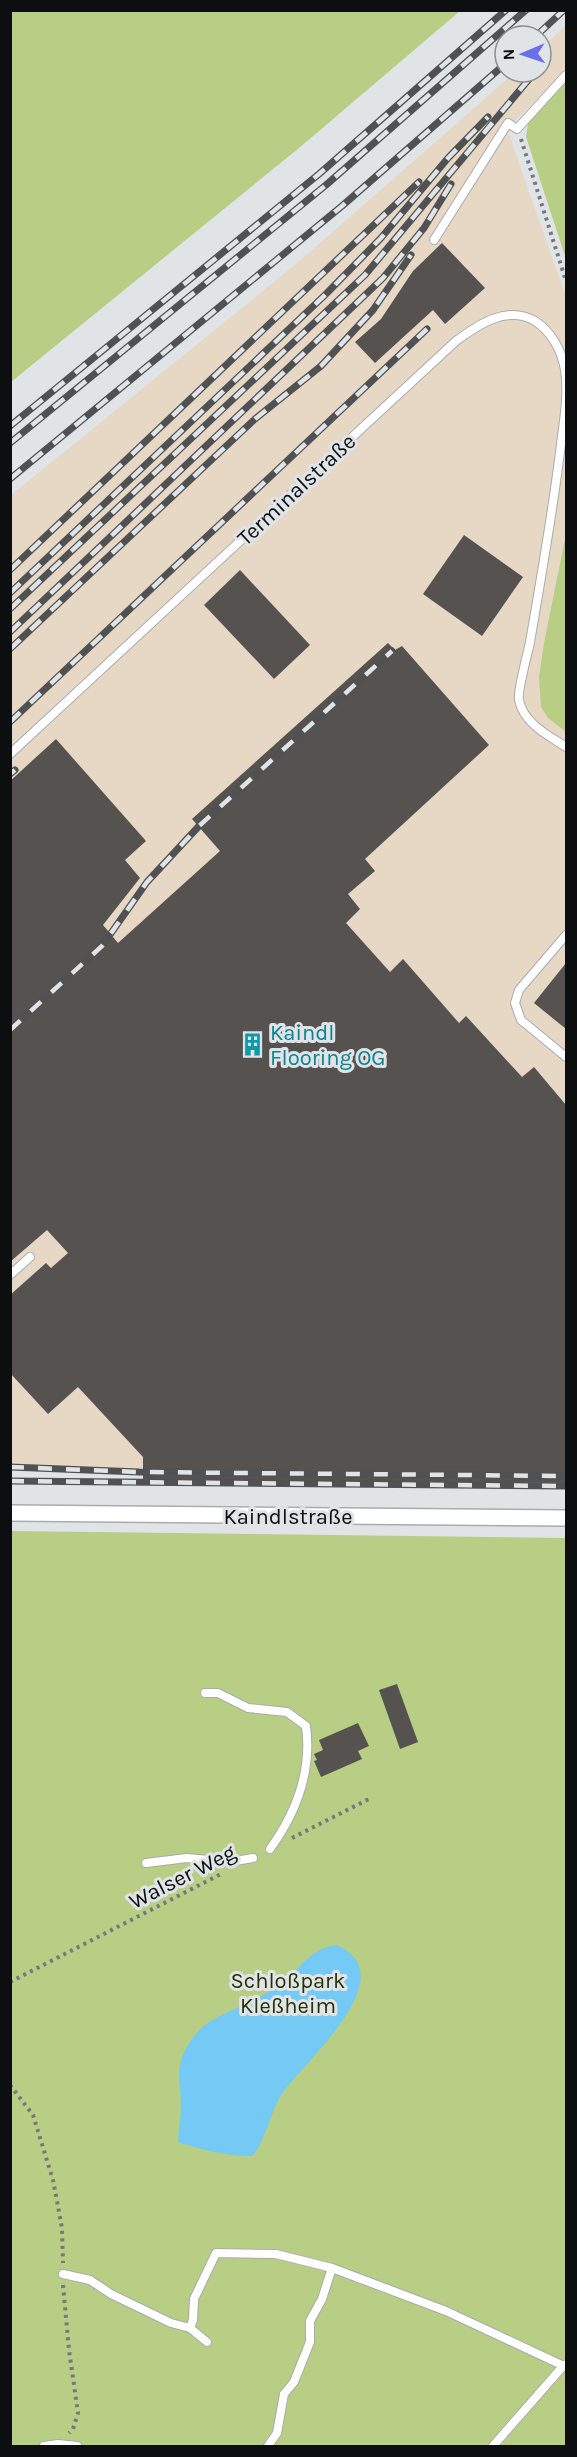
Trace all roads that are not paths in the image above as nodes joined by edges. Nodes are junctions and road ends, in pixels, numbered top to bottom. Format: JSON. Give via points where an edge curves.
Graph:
{"nodes":[{"id":1,"x":567,"y":75,"type":"edge"},
{"id":2,"x":434,"y":240,"type":"dead end"},
{"id":3,"x":566,"y":392,"type":"edge"},
{"id":4,"x":567,"y":747,"type":"edge"},
{"id":5,"x":10,"y":754,"type":"edge"},
{"id":6,"x":567,"y":935,"type":"edge"},
{"id":7,"x":567,"y":1058,"type":"edge"},
{"id":8,"x":30,"y":1257,"type":"dead end"},
{"id":9,"x":10,"y":1275,"type":"edge"},
{"id":10,"x":10,"y":1513,"type":"edge"},
{"id":11,"x":567,"y":1518,"type":"edge"},
{"id":12,"x":205,"y":1693,"type":"dead end"},
{"id":13,"x":270,"y":1849,"type":"road end"},
{"id":14,"x":254,"y":1858,"type":"dead end"},
{"id":15,"x":146,"y":1863,"type":"dead end"},
{"id":16,"x":332,"y":2268,"type":"junction"},
{"id":17,"x":63,"y":2274,"type":"dead end"},
{"id":18,"x":190,"y":2328,"type":"junction"},
{"id":19,"x":207,"y":2342,"type":"dead end"},
{"id":20,"x":565,"y":2366,"type":"edge"},
{"id":21,"x":44,"y":2446,"type":"edge"},
{"id":22,"x":77,"y":2446,"type":"edge"},
{"id":23,"x":268,"y":2446,"type":"edge"},
{"id":24,"x":493,"y":2446,"type":"edge"}],
"edges":[{"from":1,"to":2,"type":"lane","via":[[518,129],[507,123]]},
{"from":3,"to":4,"type":"lane","name":"Terminalstraße","via":[[552,512],[519,699],[533,725]]},
{"from":3,"to":5,"type":"lane","name":"Terminalstraße","via":[[565,370],[556,342],[541,325],[526,316],[501,315],[475,327]]},
{"from":6,"to":7,"type":"lane","via":[[519,990],[515,1003],[521,1020]]},
{"from":8,"to":9,"type":"lane"},
{"from":10,"to":11,"type":"street","name":"Kaindlstraße"},
{"from":12,"to":13,"type":"lane","via":[[218,1693],[248,1708],[287,1712],[306,1726],[309,1748],[299,1795],[291,1819]]},
{"from":14,"to":15,"type":"lane","via":[[229,1862],[187,1858]]},
{"from":16,"to":18,"type":"lane","via":[[276,2254],[216,2253],[194,2300]]},
{"from":16,"to":20,"type":"lane","via":[[446,2311]]},
{"from":16,"to":23,"type":"lane","via":[[322,2299],[309,2321],[310,2342],[294,2382],[284,2394],[277,2433]]},
{"from":17,"to":18,"type":"lane","via":[[90,2280],[171,2323]]},
{"from":18,"to":19,"type":"lane"},
{"from":20,"to":24,"type":"lane"},
{"from":21,"to":22,"type":"lane"}]}
